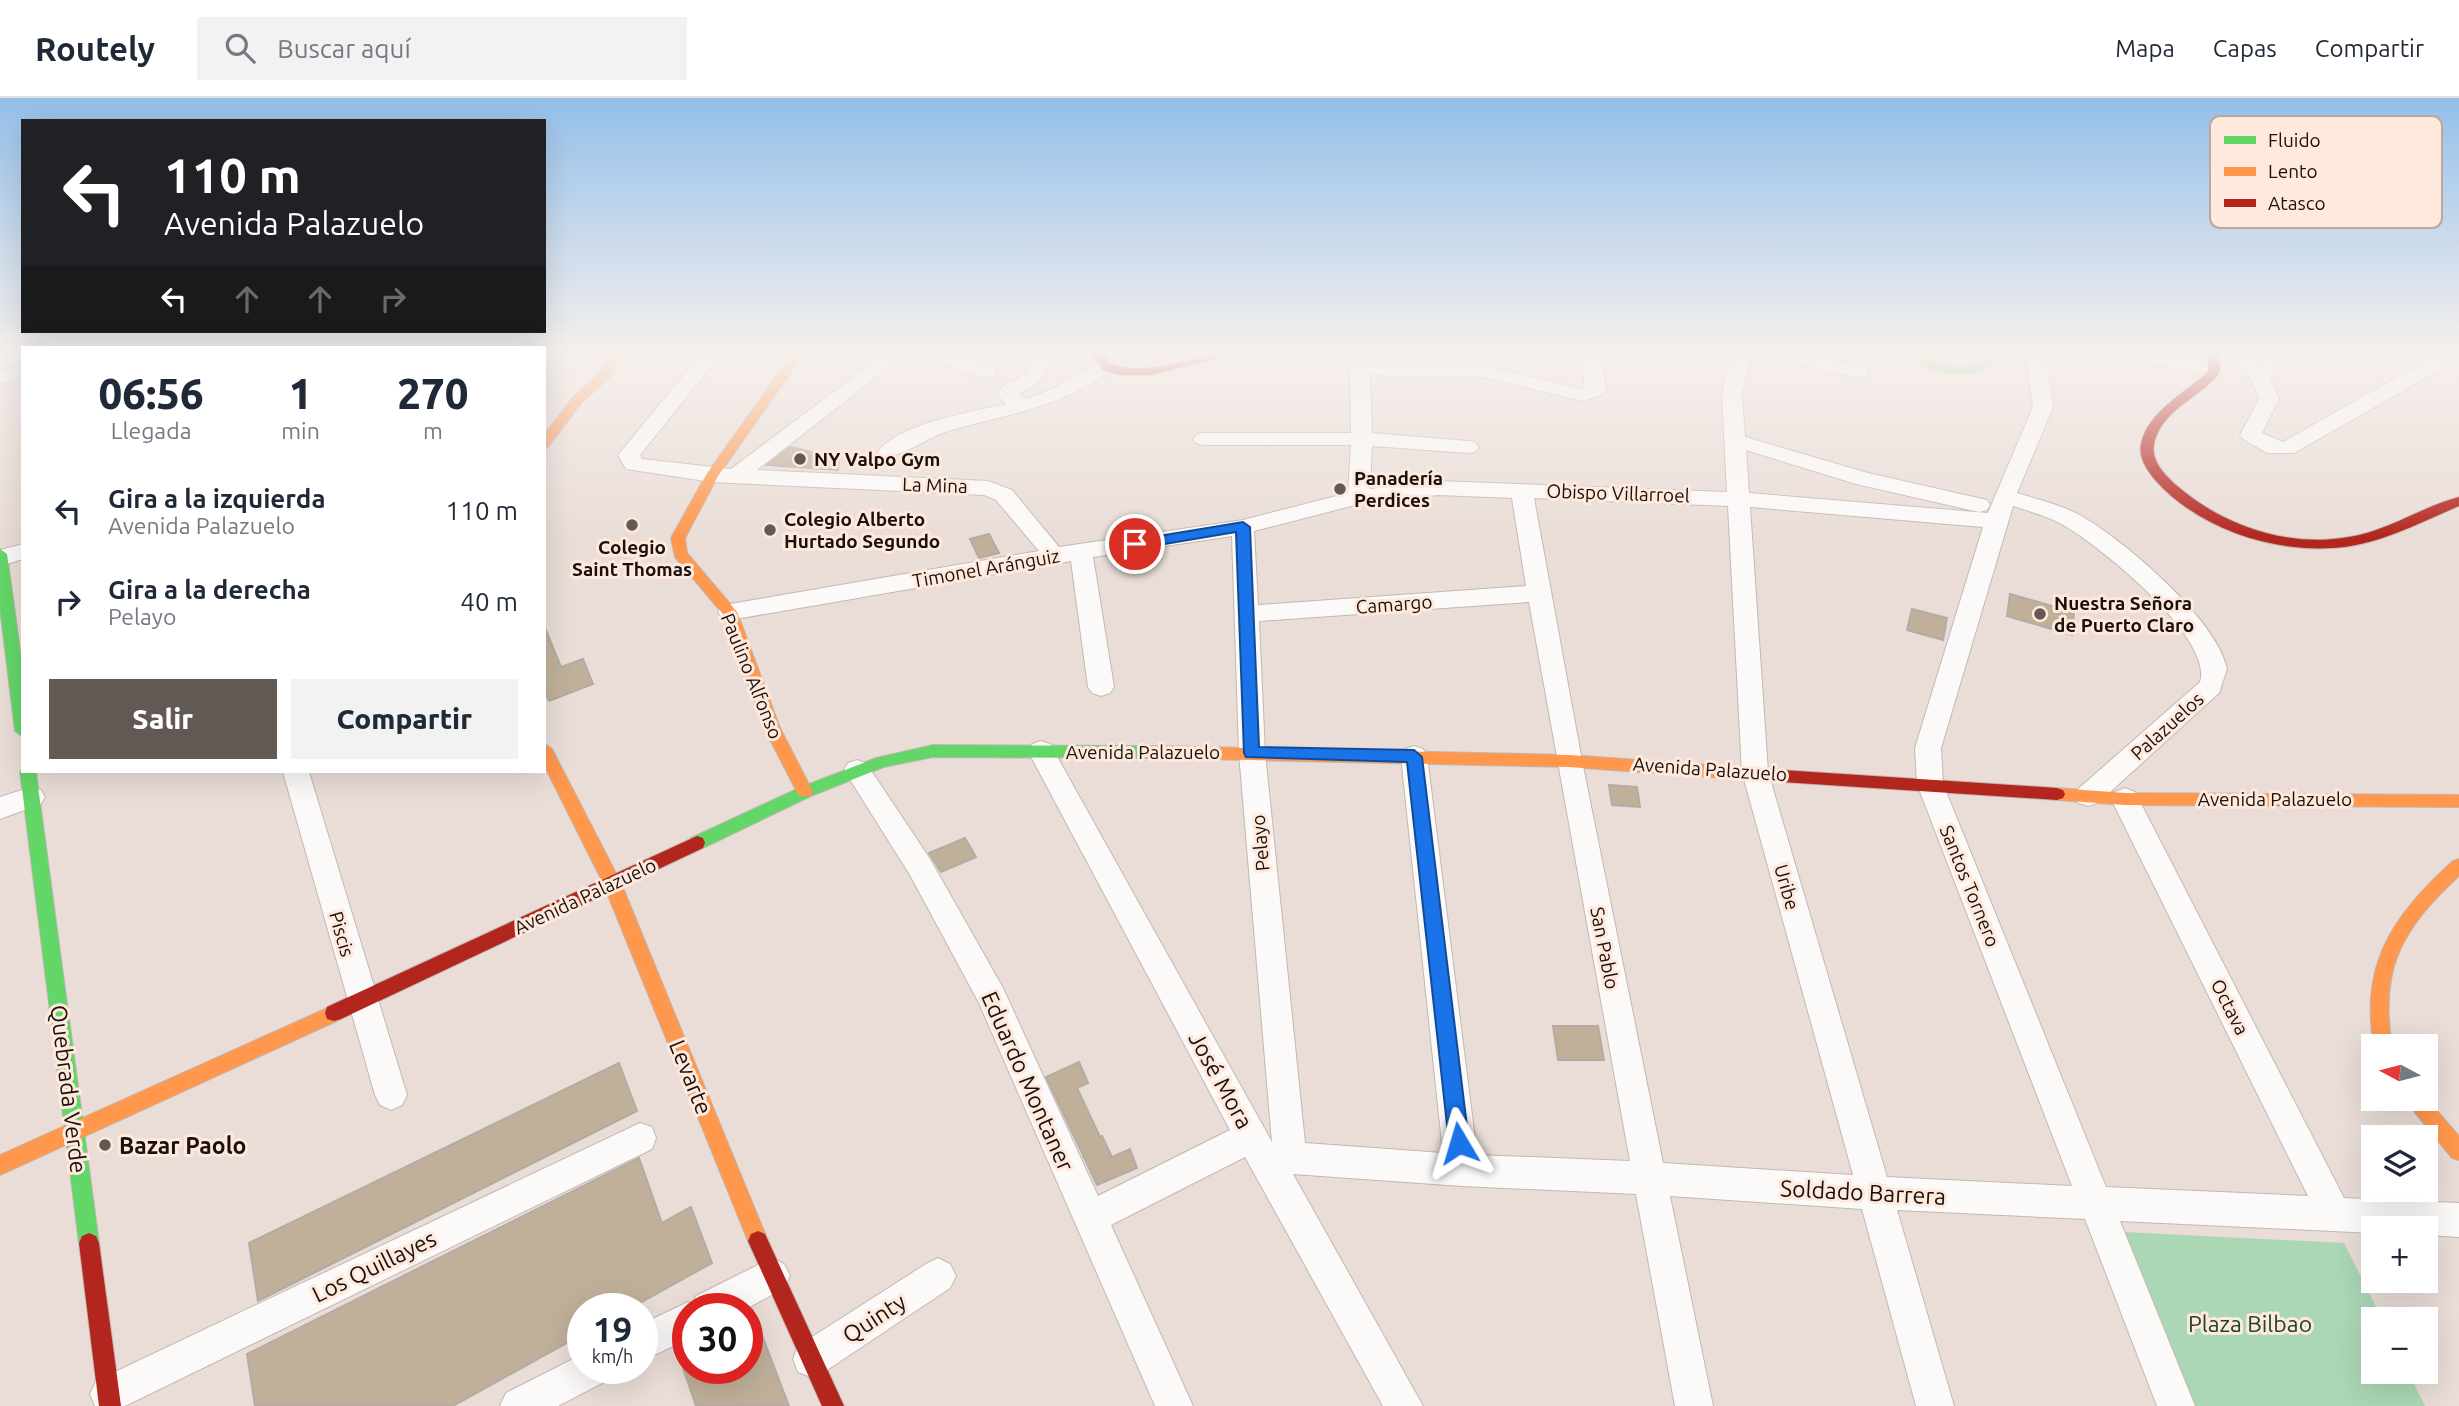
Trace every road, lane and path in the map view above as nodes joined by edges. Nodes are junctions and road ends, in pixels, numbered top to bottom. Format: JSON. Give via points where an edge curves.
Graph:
{"nodes":[{"id":1,"x":566,"y":415,"type":"edge"},
{"id":2,"x":662,"y":415,"type":"edge"},
{"id":3,"x":755,"y":415,"type":"edge"},
{"id":4,"x":816,"y":415,"type":"edge"},
{"id":5,"x":987,"y":415,"type":"edge"},
{"id":6,"x":1361,"y":415,"type":"edge"},
{"id":7,"x":1733,"y":415,"type":"edge"},
{"id":8,"x":2040,"y":415,"type":"edge"},
{"id":9,"x":2169,"y":415,"type":"edge"},
{"id":10,"x":2261,"y":415,"type":"edge"},
{"id":11,"x":2345,"y":415,"type":"edge"},
{"id":12,"x":1203,"y":439,"type":"dead end"},
{"id":13,"x":1362,"y":439,"type":"junction"},
{"id":14,"x":1734,"y":440,"type":"junction"},
{"id":15,"x":546,"y":441,"type":"edge"},
{"id":16,"x":1468,"y":447,"type":"dead end"},
{"id":17,"x":889,"y":452,"type":"dead end"},
{"id":18,"x":712,"y":475,"type":"junction"},
{"id":19,"x":736,"y":476,"type":"junction"},
{"id":20,"x":1521,"y":489,"type":"junction"},
{"id":21,"x":1359,"y":497,"type":"junction"},
{"id":22,"x":1737,"y":499,"type":"junction"},
{"id":23,"x":2459,"y":501,"type":"edge"},
{"id":24,"x":2001,"y":509,"type":"junction"},
{"id":25,"x":1243,"y":527,"type":"junction"},
{"id":26,"x":1048,"y":547,"type":"dead end"},
{"id":27,"x":21,"y":552,"type":"edge"},
{"id":28,"x":1081,"y":553,"type":"junction"},
{"id":29,"x":0,"y":557,"type":"edge"},
{"id":30,"x":1540,"y":593,"type":"junction"},
{"id":31,"x":730,"y":612,"type":"junction"},
{"id":32,"x":1247,"y":614,"type":"junction"},
{"id":33,"x":1101,"y":687,"type":"dead end"},
{"id":34,"x":21,"y":716,"type":"edge"},
{"id":35,"x":1041,"y":751,"type":"junction"},
{"id":36,"x":546,"y":753,"type":"edge"},
{"id":37,"x":1252,"y":753,"type":"junction"},
{"id":38,"x":1414,"y":757,"type":"junction"},
{"id":39,"x":1569,"y":761,"type":"junction"},
{"id":40,"x":857,"y":770,"type":"junction"},
{"id":41,"x":1755,"y":772,"type":"junction"},
{"id":42,"x":296,"y":773,"type":"edge"},
{"id":43,"x":30,"y":784,"type":"edge"},
{"id":44,"x":1930,"y":785,"type":"junction"},
{"id":45,"x":805,"y":792,"type":"junction"},
{"id":46,"x":2088,"y":796,"type":"junction"},
{"id":47,"x":2125,"y":799,"type":"junction"},
{"id":48,"x":2459,"y":801,"type":"edge"},
{"id":49,"x":0,"y":808,"type":"edge"},
{"id":50,"x":2459,"y":866,"type":"edge"},
{"id":51,"x":612,"y":883,"type":"junction"},
{"id":52,"x":361,"y":1000,"type":"junction"},
{"id":53,"x":2380,"y":1034,"type":"edge"},
{"id":54,"x":391,"y":1095,"type":"dead end"},
{"id":55,"x":2424,"y":1111,"type":"edge"},
{"id":56,"x":74,"y":1129,"type":"junction"},
{"id":57,"x":1252,"y":1136,"type":"junction"},
{"id":58,"x":640,"y":1138,"type":"dead end"},
{"id":59,"x":2459,"y":1152,"type":"edge"},
{"id":60,"x":1279,"y":1163,"type":"junction"},
{"id":61,"x":0,"y":1165,"type":"edge"},
{"id":62,"x":1462,"y":1170,"type":"junction"},
{"id":63,"x":1649,"y":1178,"type":"junction"},
{"id":64,"x":1874,"y":1193,"type":"junction"},
{"id":65,"x":2098,"y":1204,"type":"junction"},
{"id":66,"x":2335,"y":1214,"type":"junction"},
{"id":67,"x":1090,"y":1218,"type":"junction"},
{"id":68,"x":2459,"y":1220,"type":"edge"},
{"id":69,"x":772,"y":1276,"type":"junction"},
{"id":70,"x":938,"y":1276,"type":"dead end"},
{"id":71,"x":740,"y":1293,"type":"edge"},
{"id":72,"x":811,"y":1359,"type":"junction"},
{"id":73,"x":567,"y":1381,"type":"edge"},
{"id":74,"x":109,"y":1400,"type":"edge"},
{"id":75,"x":519,"y":1406,"type":"edge"},
{"id":76,"x":833,"y":1406,"type":"edge"},
{"id":77,"x":1174,"y":1406,"type":"edge"},
{"id":78,"x":1404,"y":1406,"type":"edge"},
{"id":79,"x":1694,"y":1406,"type":"edge"},
{"id":80,"x":1935,"y":1406,"type":"edge"},
{"id":81,"x":2176,"y":1406,"type":"edge"}],
"edges":[{"from":1,"to":15,"type":"street"},
{"from":2,"to":18,"type":"street","name":"La Mina","via":[[629,456],[634,464]]},
{"from":3,"to":18,"type":"street","name":"Paulino Alfonso"},
{"from":4,"to":19,"type":"street"},
{"from":5,"to":17,"type":"street","via":[[915,436]]},
{"from":6,"to":13,"type":"street"},
{"from":7,"to":14,"type":"street","name":"Uribe"},
{"from":8,"to":24,"type":"street","name":"Santos Tornero"},
{"from":9,"to":23,"type":"street","via":[[2153,430],[2147,445],[2157,474],[2203,511],[2273,538],[2334,544],[2351,541]]},
{"from":10,"to":11,"type":"street","via":[[2250,435],[2274,448],[2287,448]]},
{"from":12,"to":13,"type":"street"},
{"from":13,"to":16,"type":"street"},
{"from":13,"to":21,"type":"street"},
{"from":14,"to":22,"type":"street","name":"Uribe"},
{"from":14,"to":24,"type":"street","name":"Palazuelos","via":[[1864,479]]},
{"from":18,"to":19,"type":"street","name":"La Mina"},
{"from":18,"to":31,"type":"street","name":"Paulino Alfonso","via":[[677,546]]},
{"from":19,"to":26,"type":"street","name":"La Mina","via":[[988,488],[1004,495]]},
{"from":20,"to":21,"type":"street","name":"Obispo Villarroel","via":[[1438,488]]},
{"from":20,"to":22,"type":"street","name":"Obispo Villarroel"},
{"from":20,"to":30,"type":"street","name":"San Pablo"},
{"from":21,"to":25,"type":"street","name":"Obispo Villarroel"},
{"from":22,"to":24,"type":"street","name":"Obispo Villarroel"},
{"from":22,"to":41,"type":"street","name":"Uribe"},
{"from":24,"to":44,"type":"street","name":"Santos Tornero","via":[[1928,748]]},
{"from":24,"to":46,"type":"street","name":"Palazuelos","via":[[2061,516],[2088,530],[2157,590],[2212,658],[2216,675],[2210,687]]},
{"from":25,"to":28,"type":"street","name":"Timonel Aránguiz"},
{"from":25,"to":32,"type":"street","name":"Pelayo"},
{"from":27,"to":29,"type":"street"},
{"from":28,"to":31,"type":"street","name":"Timonel Aránguiz"},
{"from":28,"to":33,"type":"street"},
{"from":29,"to":34,"type":"street"},
{"from":30,"to":32,"type":"street","name":"Camargo"},
{"from":30,"to":39,"type":"street","name":"San Pablo"},
{"from":31,"to":45,"type":"street","name":"Paulino Alfonso","via":[[772,729]]},
{"from":32,"to":37,"type":"street","name":"Pelayo"},
{"from":35,"to":37,"type":"street","name":"Avenida Palazuelo"},
{"from":35,"to":40,"type":"street","name":"Avenida Palazuelo","via":[[933,751]]},
{"from":35,"to":57,"type":"street","name":"José Mora"},
{"from":36,"to":51,"type":"street","name":"Levarte"},
{"from":37,"to":38,"type":"street","name":"Avenida Palazuelo"},
{"from":37,"to":60,"type":"street","name":"Pelayo"},
{"from":38,"to":39,"type":"street","name":"Avenida Palazuelo"},
{"from":38,"to":62,"type":"street"},
{"from":39,"to":41,"type":"street","name":"Avenida Palazuelo"},
{"from":39,"to":63,"type":"street","name":"San Pablo"},
{"from":40,"to":45,"type":"street","name":"Avenida Palazuelo"},
{"from":40,"to":67,"type":"street","name":"Eduardo Montaner","via":[[920,867],[992,997]]},
{"from":41,"to":44,"type":"street","name":"Avenida Palazuelo"},
{"from":41,"to":64,"type":"street","name":"Uribe"},
{"from":42,"to":52,"type":"street","name":"Piscis"},
{"from":43,"to":49,"type":"street"},
{"from":43,"to":56,"type":"street","name":"Quebrada Verde"},
{"from":44,"to":46,"type":"street","name":"Avenida Palazuelo"},
{"from":44,"to":65,"type":"street","name":"Santos Tornero"},
{"from":45,"to":51,"type":"street","name":"Avenida Palazuelo"},
{"from":46,"to":47,"type":"street","name":"Avenida Palazuelo"},
{"from":47,"to":48,"type":"street","name":"Avenida Palazuelo"},
{"from":47,"to":66,"type":"street","name":"Octava"},
{"from":50,"to":53,"type":"street","via":[[2419,902],[2390,949],[2374,1010]]},
{"from":51,"to":52,"type":"street","name":"Avenida Palazuelo"},
{"from":51,"to":69,"type":"street","name":"Levarte"},
{"from":52,"to":54,"type":"street","name":"Piscis"},
{"from":52,"to":56,"type":"street","name":"Avenida Palazuelo"},
{"from":55,"to":59,"type":"street"},
{"from":56,"to":61,"type":"street","name":"Avenida Palazuelo"},
{"from":56,"to":74,"type":"street","name":"Quebrada Verde"},
{"from":57,"to":60,"type":"street","name":"José Mora"},
{"from":57,"to":67,"type":"street"},
{"from":58,"to":74,"type":"street","name":"Los Quillayes"},
{"from":60,"to":62,"type":"street","name":"Soldado Barrera"},
{"from":60,"to":78,"type":"street","name":"José Mora"},
{"from":62,"to":63,"type":"street","name":"Soldado Barrera"},
{"from":63,"to":64,"type":"street","name":"Soldado Barrera"},
{"from":63,"to":79,"type":"street","name":"San Pablo"},
{"from":64,"to":65,"type":"street","name":"Soldado Barrera"},
{"from":64,"to":80,"type":"street","name":"Uribe"},
{"from":65,"to":66,"type":"street","name":"Soldado Barrera"},
{"from":65,"to":81,"type":"street","name":"Santos Tornero"},
{"from":66,"to":68,"type":"street","name":"Soldado Barrera"},
{"from":67,"to":77,"type":"street","name":"Eduardo Montaner"},
{"from":69,"to":71,"type":"street"},
{"from":69,"to":72,"type":"street","name":"Levarte"},
{"from":70,"to":72,"type":"street","name":"Quinty"},
{"from":72,"to":76,"type":"street","name":"Levarte"},
{"from":73,"to":75,"type":"street"}]}
